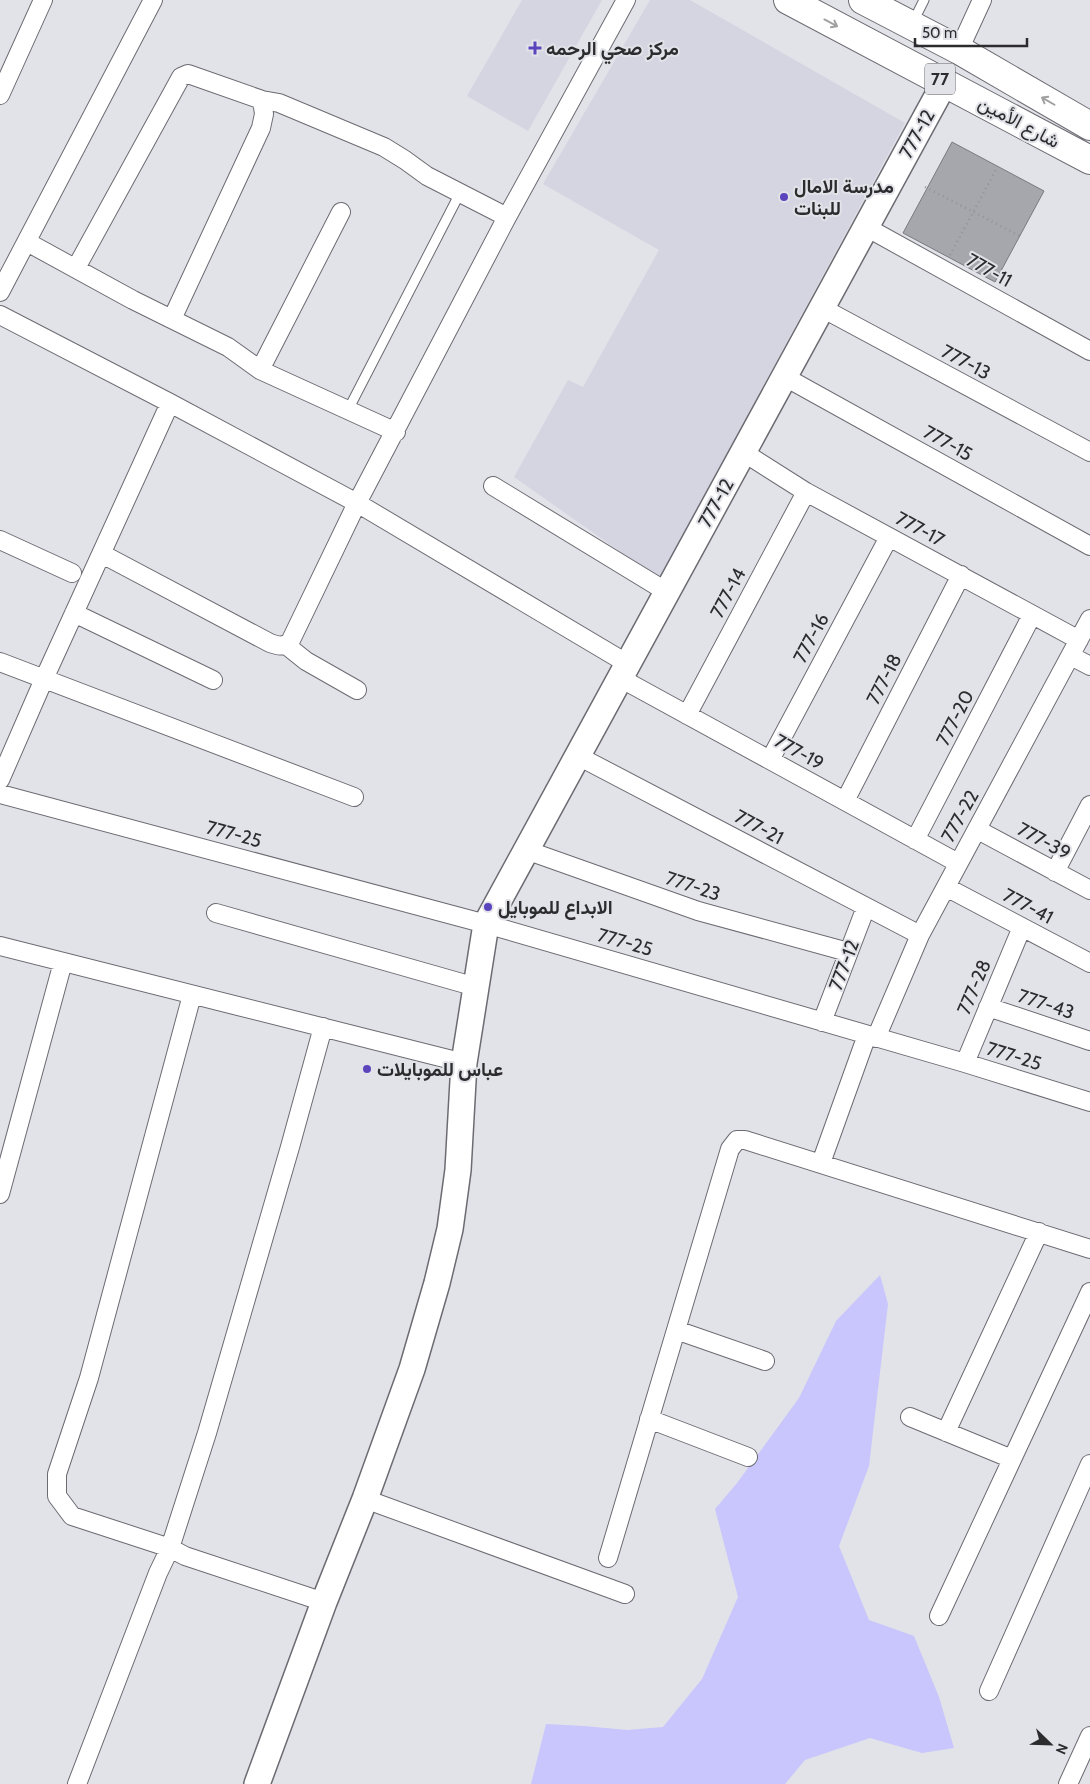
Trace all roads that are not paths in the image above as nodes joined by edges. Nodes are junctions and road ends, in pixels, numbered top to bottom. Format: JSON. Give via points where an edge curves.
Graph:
{"nodes":[{"id":1,"x":42,"y":0,"type":"edge"},
{"id":2,"x":153,"y":0,"type":"edge"},
{"id":3,"x":626,"y":0,"type":"edge"},
{"id":4,"x":788,"y":0,"type":"edge"},
{"id":5,"x":863,"y":0,"type":"edge"},
{"id":6,"x":924,"y":0,"type":"edge"},
{"id":7,"x":982,"y":0,"type":"edge"},
{"id":8,"x":911,"y":25,"type":"junction"},
{"id":9,"x":959,"y":50,"type":"junction"},
{"id":10,"x":945,"y":82,"type":"junction"},
{"id":11,"x":0,"y":95,"type":"edge"},
{"id":12,"x":262,"y":100,"type":"junction"},
{"id":13,"x":1090,"y":126,"type":"edge"},
{"id":14,"x":1090,"y":160,"type":"edge"},
{"id":15,"x":460,"y":193,"type":"junction"},
{"id":16,"x":341,"y":212,"type":"dead end"},
{"id":17,"x":507,"y":217,"type":"junction"},
{"id":18,"x":866,"y":227,"type":"junction"},
{"id":19,"x":26,"y":242,"type":"junction"},
{"id":20,"x":76,"y":268,"type":"junction"},
{"id":21,"x":0,"y":292,"type":"edge"},
{"id":22,"x":822,"y":308,"type":"junction"},
{"id":23,"x":0,"y":315,"type":"edge"},
{"id":24,"x":172,"y":319,"type":"junction"},
{"id":25,"x":1090,"y":351,"type":"edge"},
{"id":26,"x":260,"y":370,"type":"junction"},
{"id":27,"x":785,"y":377,"type":"junction"},
{"id":28,"x":170,"y":403,"type":"junction"},
{"id":29,"x":348,"y":410,"type":"junction"},
{"id":30,"x":396,"y":432,"type":"junction"},
{"id":31,"x":743,"y":452,"type":"junction"},
{"id":32,"x":1090,"y":452,"type":"edge"},
{"id":33,"x":493,"y":486,"type":"dead end"},
{"id":34,"x":806,"y":492,"type":"junction"},
{"id":35,"x":358,"y":503,"type":"junction"},
{"id":36,"x":889,"y":537,"type":"junction"},
{"id":37,"x":0,"y":540,"type":"edge"},
{"id":38,"x":1090,"y":546,"type":"edge"},
{"id":39,"x":102,"y":554,"type":"junction"},
{"id":40,"x":72,"y":573,"type":"dead end"},
{"id":41,"x":961,"y":575,"type":"junction"},
{"id":42,"x":667,"y":592,"type":"junction"},
{"id":43,"x":74,"y":614,"type":"junction"},
{"id":44,"x":1032,"y":615,"type":"junction"},
{"id":45,"x":1090,"y":619,"type":"edge"},
{"id":46,"x":1079,"y":640,"type":"junction"},
{"id":47,"x":286,"y":645,"type":"junction"},
{"id":48,"x":1071,"y":656,"type":"junction"},
{"id":49,"x":0,"y":662,"type":"edge"},
{"id":50,"x":1090,"y":666,"type":"edge"},
{"id":51,"x":624,"y":671,"type":"junction"},
{"id":52,"x":44,"y":679,"type":"junction"},
{"id":53,"x":213,"y":680,"type":"dead end"},
{"id":54,"x":357,"y":690,"type":"dead end"},
{"id":55,"x":687,"y":715,"type":"junction"},
{"id":56,"x":578,"y":756,"type":"junction"},
{"id":57,"x":770,"y":760,"type":"junction"},
{"id":58,"x":0,"y":780,"type":"edge"},
{"id":59,"x":0,"y":794,"type":"edge"},
{"id":60,"x":354,"y":797,"type":"dead end"},
{"id":61,"x":844,"y":802,"type":"junction"},
{"id":62,"x":1089,"y":808,"type":"edge"},
{"id":63,"x":978,"y":830,"type":"junction"},
{"id":64,"x":915,"y":840,"type":"junction"},
{"id":65,"x":526,"y":850,"type":"junction"},
{"id":66,"x":958,"y":863,"type":"junction"},
{"id":67,"x":1055,"y":872,"type":"junction"},
{"id":68,"x":946,"y":887,"type":"junction"},
{"id":69,"x":1090,"y":890,"type":"edge"},
{"id":70,"x":866,"y":908,"type":"junction"},
{"id":71,"x":216,"y":913,"type":"dead end"},
{"id":72,"x":486,"y":924,"type":"junction"},
{"id":73,"x":1022,"y":927,"type":"junction"},
{"id":74,"x":920,"y":935,"type":"junction"},
{"id":75,"x":0,"y":946,"type":"edge"},
{"id":76,"x":848,"y":952,"type":"junction"},
{"id":77,"x":63,"y":962,"type":"junction"},
{"id":78,"x":1090,"y":963,"type":"edge"},
{"id":79,"x":476,"y":987,"type":"junction"},
{"id":80,"x":192,"y":995,"type":"junction"},
{"id":81,"x":988,"y":1007,"type":"junction"},
{"id":82,"x":822,"y":1022,"type":"junction"},
{"id":83,"x":323,"y":1027,"type":"junction"},
{"id":84,"x":872,"y":1037,"type":"junction"},
{"id":85,"x":1090,"y":1041,"type":"edge"},
{"id":86,"x":464,"y":1063,"type":"junction"},
{"id":87,"x":965,"y":1063,"type":"junction"},
{"id":88,"x":1090,"y":1102,"type":"edge"},
{"id":89,"x":821,"y":1163,"type":"junction"},
{"id":90,"x":0,"y":1194,"type":"edge"},
{"id":91,"x":1039,"y":1232,"type":"junction"},
{"id":92,"x":1090,"y":1249,"type":"edge"},
{"id":93,"x":1090,"y":1292,"type":"edge"},
{"id":94,"x":676,"y":1330,"type":"junction"},
{"id":95,"x":765,"y":1360,"type":"dead end"},
{"id":96,"x":910,"y":1417,"type":"dead end"},
{"id":97,"x":649,"y":1419,"type":"junction"},
{"id":98,"x":946,"y":1432,"type":"junction"},
{"id":99,"x":748,"y":1457,"type":"dead end"},
{"id":100,"x":1012,"y":1459,"type":"junction"},
{"id":101,"x":1090,"y":1464,"type":"edge"},
{"id":102,"x":1084,"y":1491,"type":"edge"},
{"id":103,"x":364,"y":1499,"type":"junction"},
{"id":104,"x":170,"y":1548,"type":"junction"},
{"id":105,"x":608,"y":1558,"type":"dead end"},
{"id":106,"x":625,"y":1594,"type":"dead end"},
{"id":107,"x":324,"y":1602,"type":"junction"},
{"id":108,"x":939,"y":1616,"type":"dead end"},
{"id":109,"x":989,"y":1691,"type":"dead end"},
{"id":110,"x":1090,"y":1736,"type":"edge"},
{"id":111,"x":77,"y":1784,"type":"edge"},
{"id":112,"x":256,"y":1784,"type":"edge"},
{"id":113,"x":1068,"y":1784,"type":"edge"}],
"edges":[{"from":1,"to":11,"type":"street"},
{"from":2,"to":19,"type":"street"},
{"from":3,"to":17,"type":"street"},
{"from":4,"to":10,"type":"main road","name":"شارع الأمين","number":"77","one_way":true},
{"from":5,"to":8,"type":"main road","name":"شارع الأمين","number":"77"},
{"from":6,"to":8,"type":"lane"},
{"from":7,"to":9,"type":"street"},
{"from":8,"to":9,"type":"main road","name":"شارع الأمين","number":"77"},
{"from":13,"to":9,"type":"main road","name":"شارع الأمين","number":"77","one_way":true},
{"from":10,"to":14,"type":"main road","name":"شارع الأمين","number":"77"},
{"from":10,"to":18,"type":"street","name":"777-12"},
{"from":12,"to":15,"type":"street","via":[[278,103],[384,148]]},
{"from":12,"to":20,"type":"street","via":[[188,74],[182,77]]},
{"from":12,"to":24,"type":"street","via":[[261,128]]},
{"from":15,"to":17,"type":"street"},
{"from":15,"to":29,"type":"lane"},
{"from":16,"to":26,"type":"street"},
{"from":17,"to":30,"type":"street"},
{"from":18,"to":22,"type":"street","name":"777-12"},
{"from":18,"to":25,"type":"street","name":"777-11"},
{"from":19,"to":20,"type":"street"},
{"from":19,"to":21,"type":"street"},
{"from":20,"to":24,"type":"street"},
{"from":22,"to":27,"type":"street","name":"777-12"},
{"from":22,"to":32,"type":"street","name":"777-13"},
{"from":23,"to":28,"type":"street","name":"777-19"},
{"from":24,"to":26,"type":"street","via":[[228,347]]},
{"from":26,"to":29,"type":"street"},
{"from":27,"to":31,"type":"street","name":"777-12"},
{"from":27,"to":38,"type":"street","name":"777-15"},
{"from":28,"to":35,"type":"street","name":"777-19"},
{"from":28,"to":39,"type":"street"},
{"from":29,"to":30,"type":"street"},
{"from":30,"to":35,"type":"street"},
{"from":31,"to":34,"type":"street","name":"777-17"},
{"from":31,"to":42,"type":"street","name":"777-12"},
{"from":33,"to":42,"type":"street"},
{"from":34,"to":36,"type":"street","name":"777-17"},
{"from":34,"to":55,"type":"street","name":"777-14"},
{"from":35,"to":47,"type":"street","via":[[294,635]]},
{"from":35,"to":51,"type":"street","name":"777-19"},
{"from":36,"to":41,"type":"street","name":"777-17"},
{"from":36,"to":57,"type":"street","name":"777-16"},
{"from":37,"to":40,"type":"street"},
{"from":39,"to":43,"type":"street"},
{"from":39,"to":47,"type":"street","via":[[270,643]]},
{"from":41,"to":44,"type":"street","name":"777-17"},
{"from":41,"to":61,"type":"street","name":"777-18"},
{"from":42,"to":51,"type":"street","name":"777-12"},
{"from":43,"to":52,"type":"street"},
{"from":43,"to":53,"type":"street"},
{"from":44,"to":46,"type":"street","name":"777-17"},
{"from":44,"to":64,"type":"street","name":"777-20"},
{"from":45,"to":46,"type":"street","name":"777-22"},
{"from":46,"to":48,"type":"street","name":"777-22"},
{"from":47,"to":54,"type":"street","via":[[306,661]]},
{"from":48,"to":50,"type":"street"},
{"from":48,"to":63,"type":"street","name":"777-22"},
{"from":49,"to":52,"type":"street"},
{"from":51,"to":55,"type":"street","name":"777-19"},
{"from":51,"to":56,"type":"street","name":"777-12"},
{"from":52,"to":58,"type":"street"},
{"from":52,"to":60,"type":"street"},
{"from":55,"to":57,"type":"street","name":"777-19"},
{"from":56,"to":65,"type":"street","name":"777-12"},
{"from":56,"to":70,"type":"street","name":"777-21"},
{"from":57,"to":61,"type":"street","name":"777-19"},
{"from":59,"to":72,"type":"street","name":"777-25"},
{"from":61,"to":64,"type":"street","name":"777-19"},
{"from":62,"to":67,"type":"street"},
{"from":63,"to":66,"type":"street","name":"777-22"},
{"from":63,"to":67,"type":"street","name":"777-39"},
{"from":64,"to":66,"type":"street","name":"777-19"},
{"from":65,"to":72,"type":"street","name":"777-12"},
{"from":65,"to":76,"type":"street","name":"777-23","via":[[698,911]]},
{"from":66,"to":68,"type":"street","name":"777-22"},
{"from":67,"to":69,"type":"street","name":"777-39"},
{"from":68,"to":73,"type":"street","name":"777-41"},
{"from":68,"to":74,"type":"street","name":"777-22"},
{"from":70,"to":74,"type":"street","name":"777-21"},
{"from":70,"to":76,"type":"street","name":"777-12"},
{"from":71,"to":79,"type":"street"},
{"from":72,"to":79,"type":"street","name":"777-12"},
{"from":72,"to":82,"type":"street","name":"777-25"},
{"from":73,"to":78,"type":"street","name":"777-41"},
{"from":73,"to":81,"type":"street","name":"777-28"},
{"from":74,"to":84,"type":"street","name":"777-22"},
{"from":75,"to":77,"type":"street"},
{"from":76,"to":82,"type":"street","name":"777-12"},
{"from":77,"to":80,"type":"street"},
{"from":77,"to":90,"type":"street"},
{"from":79,"to":86,"type":"street","name":"777-12"},
{"from":80,"to":83,"type":"street"},
{"from":80,"to":104,"type":"street","via":[[89,1378],[56,1474],[57,1496],[72,1516]]},
{"from":81,"to":85,"type":"street","name":"777-43"},
{"from":81,"to":87,"type":"street","name":"777-28"},
{"from":82,"to":84,"type":"street","name":"777-25"},
{"from":83,"to":86,"type":"street"},
{"from":83,"to":104,"type":"street","via":[[210,1424]]},
{"from":84,"to":87,"type":"street","name":"777-25"},
{"from":84,"to":89,"type":"street","name":"777-22"},
{"from":86,"to":103,"type":"street","name":"777-12","via":[[458,1170],[450,1229],[412,1369]]},
{"from":87,"to":88,"type":"street","name":"777-25"},
{"from":89,"to":91,"type":"street"},
{"from":89,"to":94,"type":"street","via":[[737,1140],[730,1149]]},
{"from":91,"to":92,"type":"street"},
{"from":91,"to":98,"type":"street"},
{"from":93,"to":100,"type":"street"},
{"from":94,"to":95,"type":"street"},
{"from":94,"to":97,"type":"street"},
{"from":96,"to":98,"type":"street"},
{"from":97,"to":99,"type":"street"},
{"from":97,"to":105,"type":"street"},
{"from":98,"to":100,"type":"street"},
{"from":100,"to":108,"type":"street"},
{"from":101,"to":102,"type":"street"},
{"from":102,"to":109,"type":"street"},
{"from":103,"to":106,"type":"street"},
{"from":103,"to":107,"type":"street","name":"777-12"},
{"from":104,"to":107,"type":"street","via":[[185,1556]]},
{"from":104,"to":111,"type":"street"},
{"from":107,"to":112,"type":"street","name":"777-12"},
{"from":110,"to":113,"type":"street"}]}
